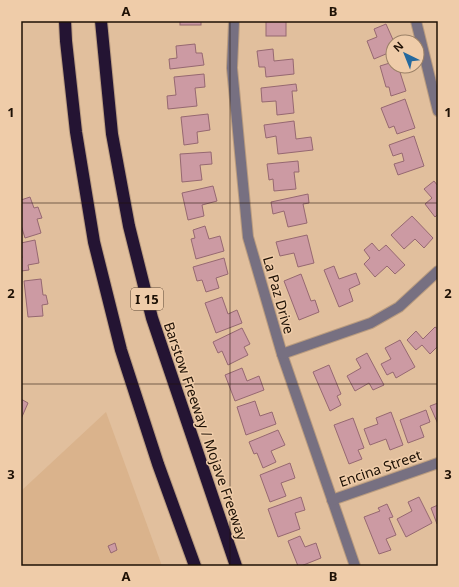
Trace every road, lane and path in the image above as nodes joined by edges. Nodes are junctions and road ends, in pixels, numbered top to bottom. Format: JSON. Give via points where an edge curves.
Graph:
{"nodes":[{"id":1,"x":65,"y":21,"type":"edge"},
{"id":2,"x":101,"y":21,"type":"edge"},
{"id":3,"x":234,"y":21,"type":"edge"},
{"id":4,"x":416,"y":21,"type":"edge"},
{"id":5,"x":438,"y":111,"type":"edge"},
{"id":6,"x":438,"y":271,"type":"edge"},
{"id":7,"x":282,"y":354,"type":"junction"},
{"id":8,"x":438,"y":464,"type":"edge"},
{"id":9,"x":332,"y":500,"type":"junction"},
{"id":10,"x":195,"y":566,"type":"edge"},
{"id":11,"x":236,"y":566,"type":"edge"},
{"id":12,"x":355,"y":566,"type":"edge"}],
"edges":[{"from":1,"to":10,"type":"highway","number":"I 15","via":[[76,132],[94,242],[121,350]]},
{"from":2,"to":11,"type":"highway","name":"Barstow Freeway / Mojave Freeway","number":"I 15","via":[[112,134],[134,249],[152,318]]},
{"from":3,"to":7,"type":"street","name":"La Paz Drive","via":[[232,68],[248,237]]},
{"from":4,"to":5,"type":"street"},
{"from":6,"to":7,"type":"street","via":[[399,307],[371,323]]},
{"from":7,"to":9,"type":"street","name":"La Paz Drive"},
{"from":8,"to":9,"type":"street","name":"Encina Street"},
{"from":9,"to":12,"type":"street","name":"La Paz Drive"}]}
